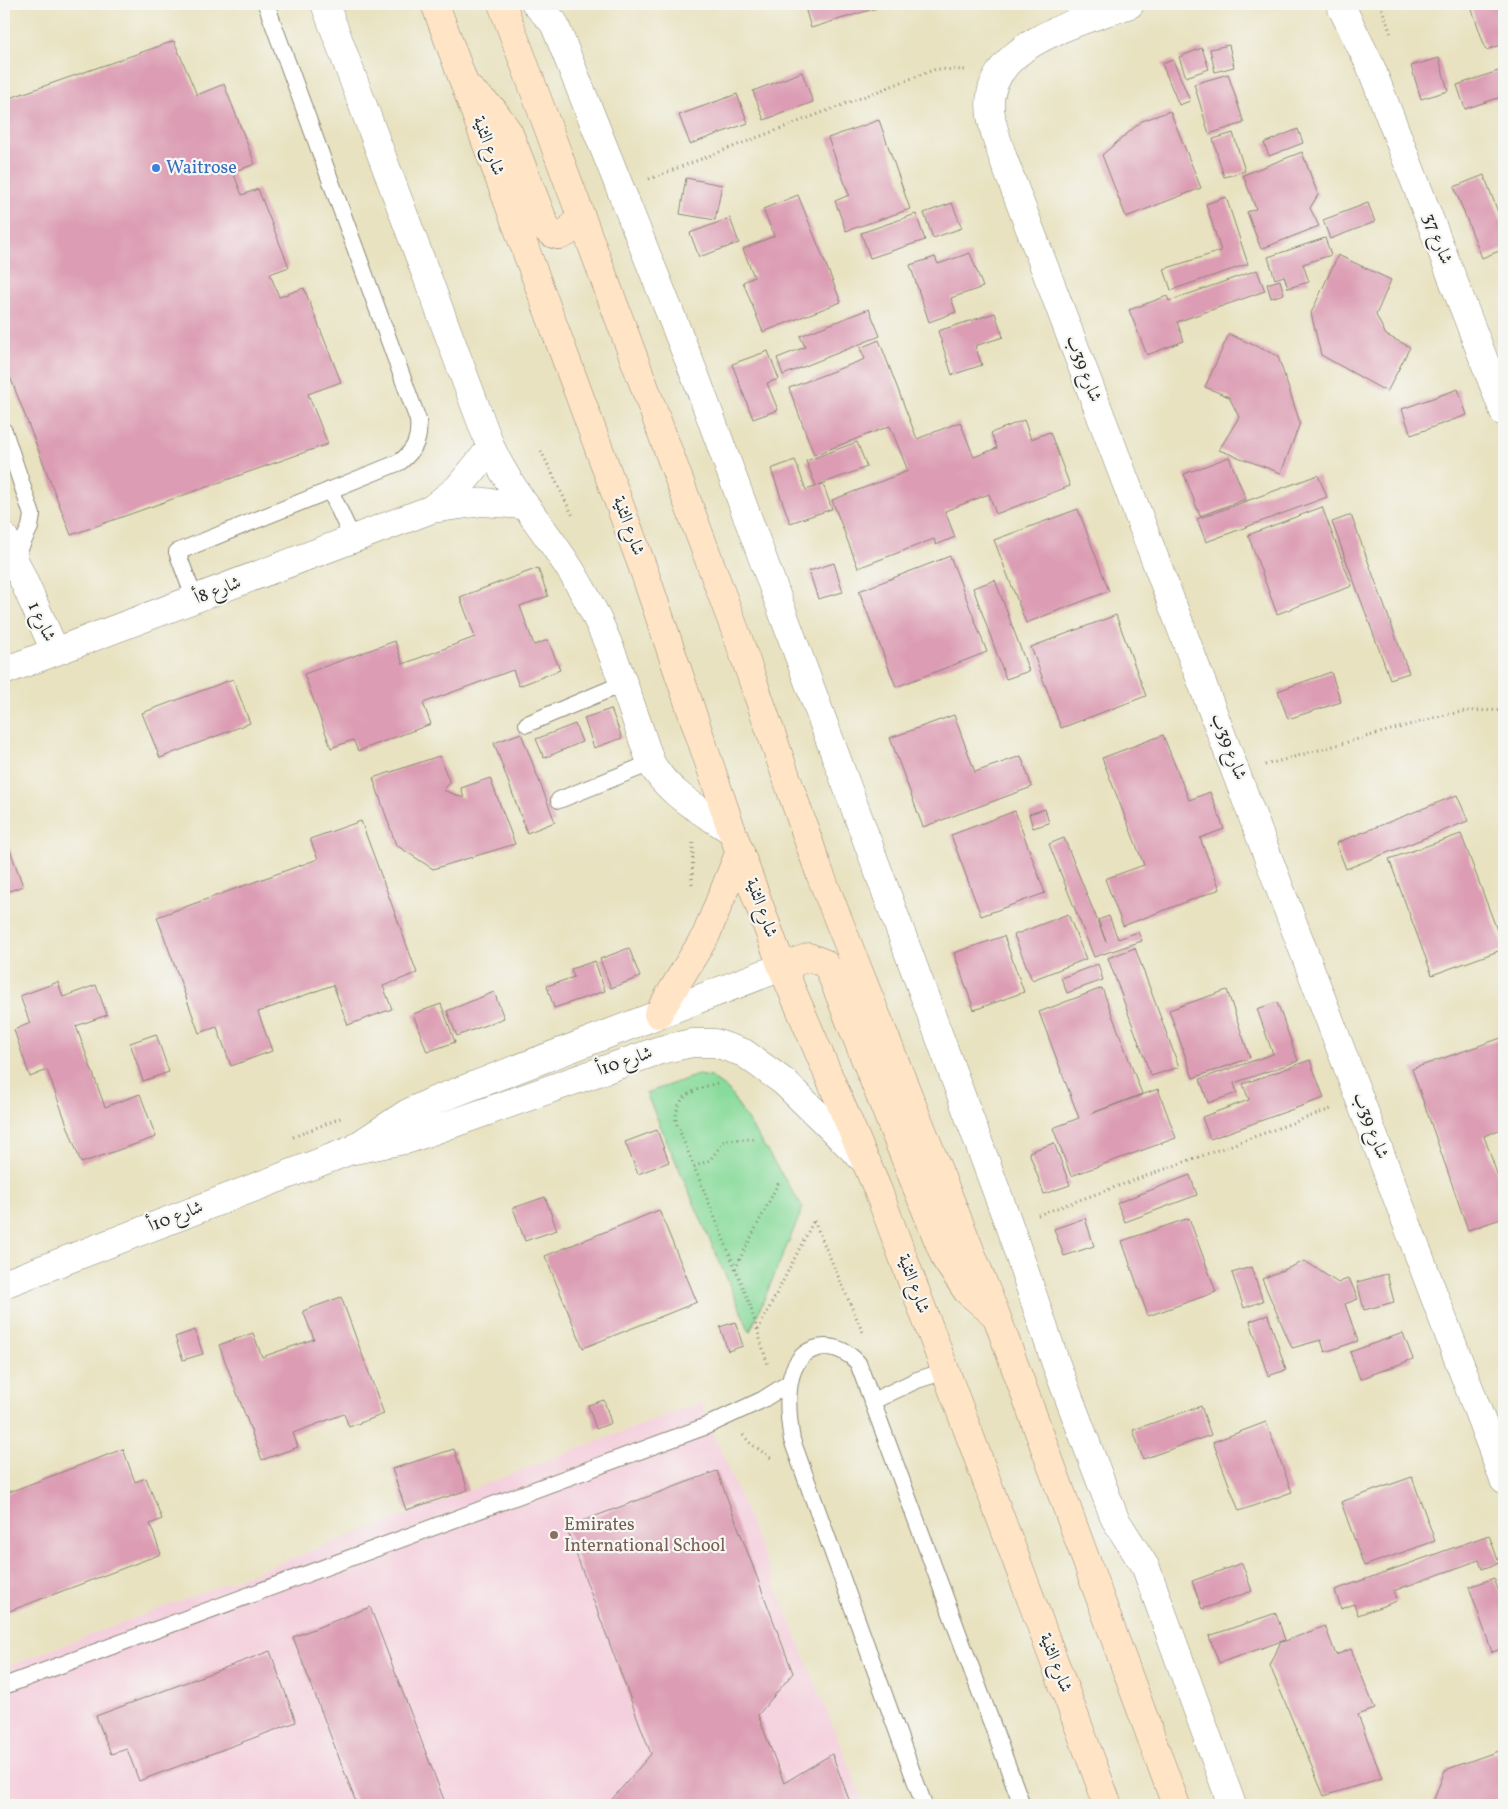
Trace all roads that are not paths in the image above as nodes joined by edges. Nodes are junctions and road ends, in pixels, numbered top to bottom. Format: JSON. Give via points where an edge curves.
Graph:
{"nodes":[{"id":1,"x":266,"y":4,"type":"edge"},
{"id":2,"x":325,"y":4,"type":"edge"},
{"id":3,"x":435,"y":4,"type":"edge"},
{"id":4,"x":502,"y":4,"type":"edge"},
{"id":5,"x":536,"y":4,"type":"edge"},
{"id":6,"x":1130,"y":4,"type":"edge"},
{"id":7,"x":1340,"y":4,"type":"edge"},
{"id":8,"x":1357,"y":4,"type":"edge"},
{"id":9,"x":1370,"y":65,"type":"junction"},
{"id":10,"x":465,"y":85,"type":"junction"},
{"id":11,"x":580,"y":216,"type":"junction"},
{"id":12,"x":1504,"y":412,"type":"edge"},
{"id":13,"x":4,"y":431,"type":"edge"},
{"id":14,"x":491,"y":448,"type":"junction"},
{"id":15,"x":330,"y":490,"type":"junction"},
{"id":16,"x":523,"y":505,"type":"junction"},
{"id":17,"x":432,"y":509,"type":"junction"},
{"id":18,"x":4,"y":537,"type":"edge"},
{"id":19,"x":353,"y":540,"type":"junction"},
{"id":20,"x":13,"y":563,"type":"junction"},
{"id":21,"x":195,"y":600,"type":"junction"},
{"id":22,"x":55,"y":651,"type":"junction"},
{"id":23,"x":4,"y":671,"type":"edge"},
{"id":24,"x":622,"y":684,"type":"junction"},
{"id":25,"x":527,"y":724,"type":"dead end"},
{"id":26,"x":651,"y":763,"type":"junction"},
{"id":27,"x":559,"y":800,"type":"dead end"},
{"id":28,"x":736,"y":841,"type":"junction"},
{"id":29,"x":782,"y":967,"type":"junction"},
{"id":30,"x":658,"y":1014,"type":"junction"},
{"id":31,"x":349,"y":1151,"type":"junction"},
{"id":32,"x":867,"y":1163,"type":"junction"},
{"id":33,"x":4,"y":1284,"type":"edge"},
{"id":34,"x":996,"y":1315,"type":"junction"},
{"id":35,"x":946,"y":1371,"type":"junction"},
{"id":36,"x":789,"y":1383,"type":"junction"},
{"id":37,"x":873,"y":1401,"type":"junction"},
{"id":38,"x":1504,"y":1480,"type":"edge"},
{"id":39,"x":4,"y":1686,"type":"edge"},
{"id":40,"x":924,"y":1805,"type":"edge"},
{"id":41,"x":1022,"y":1805,"type":"edge"},
{"id":42,"x":1108,"y":1805,"type":"edge"},
{"id":43,"x":1176,"y":1805,"type":"edge"},
{"id":44,"x":1232,"y":1805,"type":"edge"}],
"edges":[{"from":1,"to":15,"type":"lane","via":[[418,420],[414,449],[400,462]]},
{"from":2,"to":14,"type":"street"},
{"from":3,"to":10,"type":"main road","name":"شارع الثنية"},
{"from":4,"to":11,"type":"main road"},
{"from":5,"to":44,"type":"street","via":[[554,23],[699,387],[1009,1225],[1056,1364],[1121,1529],[1146,1568]]},
{"from":6,"to":38,"type":"street","name":"شارع 39ب","via":[[1049,34],[1016,54],[999,72],[991,95],[994,129]]},
{"from":7,"to":9,"type":"street","name":"شارع 37"},
{"from":8,"to":9,"type":"street","name":"شارع 37"},
{"from":9,"to":12,"type":"street","name":"شارع 37"},
{"from":10,"to":11,"type":"main road","via":[[493,110],[509,133],[547,230],[563,235]]},
{"from":10,"to":28,"type":"main road","name":"شارع الثنية","via":[[644,571]]},
{"from":11,"to":34,"type":"main road","via":[[738,638],[820,874]]},
{"from":13,"to":20,"type":"lane","via":[[32,515],[30,527]]},
{"from":14,"to":16,"type":"street"},
{"from":14,"to":17,"type":"street","name":"شارع 8أ","via":[[458,488]]},
{"from":15,"to":19,"type":"lane"},
{"from":15,"to":21,"type":"lane","via":[[177,552]]},
{"from":16,"to":17,"type":"street","name":"شارع 8أ","via":[[483,502]]},
{"from":16,"to":24,"type":"street","via":[[577,579],[603,630]]},
{"from":17,"to":19,"type":"street","name":"شارع 8أ"},
{"from":18,"to":20,"type":"street","name":"شارع 1"},
{"from":19,"to":21,"type":"street","name":"شارع 8أ"},
{"from":20,"to":22,"type":"street","name":"شارع 1"},
{"from":21,"to":22,"type":"street","name":"شارع 8أ"},
{"from":22,"to":23,"type":"street","name":"شارع 8أ"},
{"from":24,"to":25,"type":"lane"},
{"from":24,"to":26,"type":"street"},
{"from":26,"to":27,"type":"lane"},
{"from":26,"to":28,"type":"street","via":[[674,792]]},
{"from":28,"to":29,"type":"main road","name":"شارع الثنية"},
{"from":28,"to":30,"type":"main road","via":[[706,935]]},
{"from":29,"to":30,"type":"street","name":"شارع 10أ"},
{"from":29,"to":32,"type":"main road","name":"شارع الثنية"},
{"from":29,"to":34,"type":"main road","via":[[809,957],[830,969],[946,1260],[967,1291]]},
{"from":30,"to":31,"type":"street","name":"شارع 10أ","via":[[436,1100],[408,1113]]},
{"from":31,"to":32,"type":"street","name":"شارع 10أ","via":[[409,1139],[660,1050],[692,1043],[715,1043],[744,1053],[784,1082]]},
{"from":31,"to":33,"type":"street","name":"شارع 10أ"},
{"from":32,"to":35,"type":"main road","name":"شارع الثنية"},
{"from":34,"to":43,"type":"main road"},
{"from":35,"to":37,"type":"lane","via":[[917,1380]]},
{"from":35,"to":42,"type":"main road","name":"شارع الثنية"},
{"from":36,"to":37,"type":"lane","via":[[796,1363],[803,1356],[822,1347],[832,1347],[858,1363]]},
{"from":36,"to":39,"type":"lane","via":[[695,1431]]},
{"from":36,"to":40,"type":"lane","via":[[791,1432],[806,1480]]},
{"from":37,"to":41,"type":"lane"}]}
